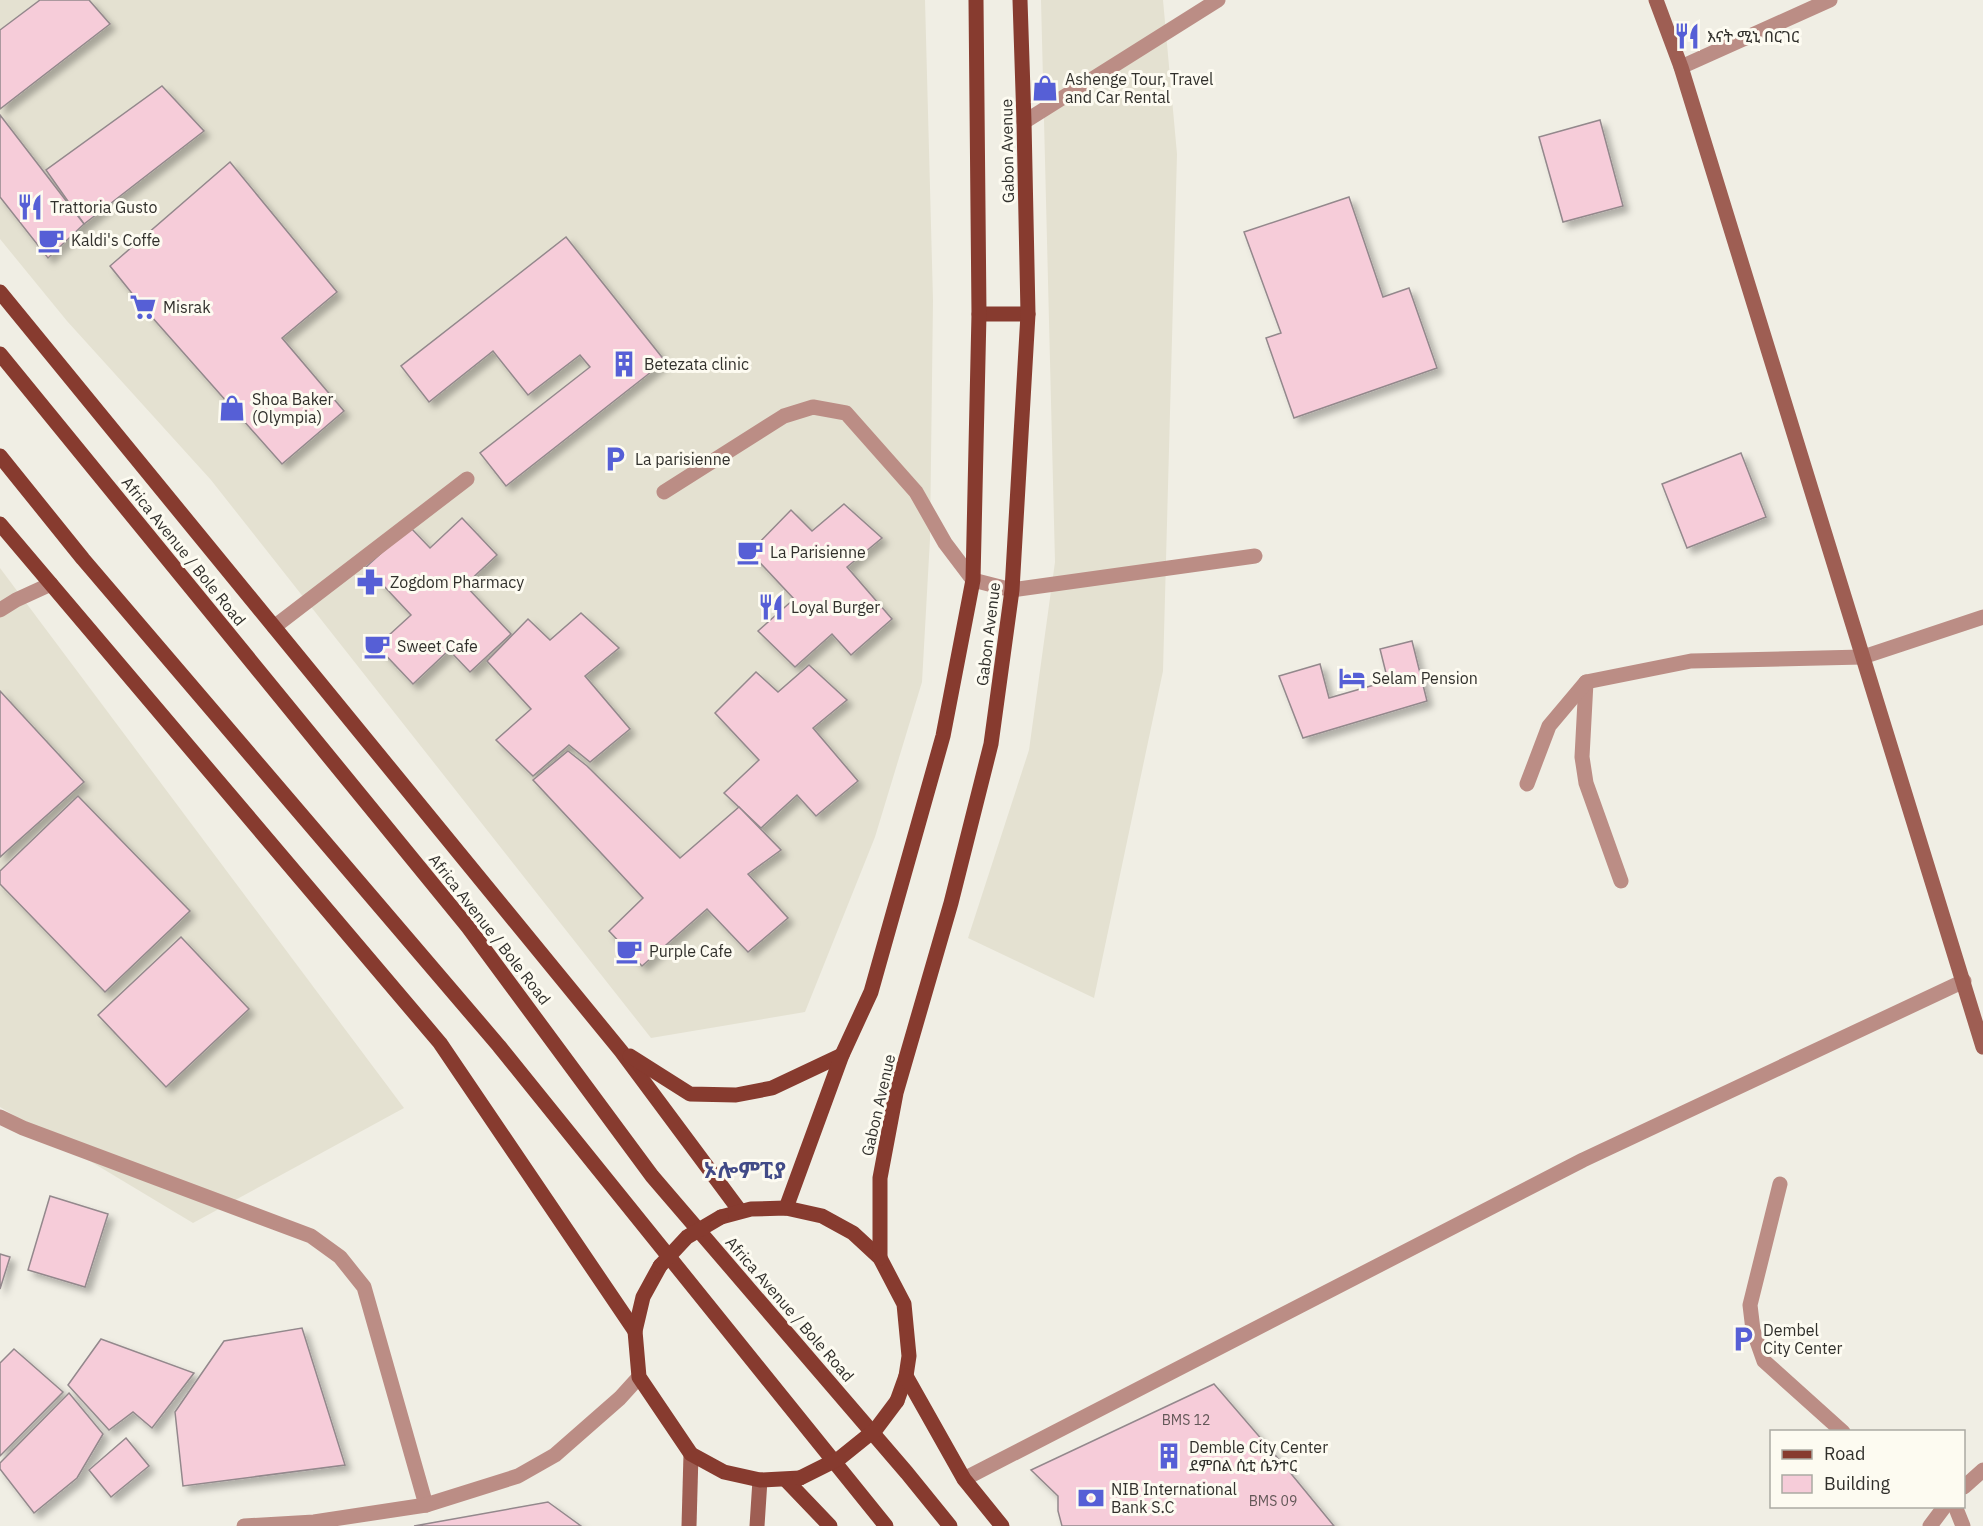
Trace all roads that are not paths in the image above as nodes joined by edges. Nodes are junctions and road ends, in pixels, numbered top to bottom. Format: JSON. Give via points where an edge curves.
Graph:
{"nodes":[{"id":1,"x":976,"y":0,"type":"edge"},
{"id":2,"x":1020,"y":0,"type":"edge"},
{"id":3,"x":1218,"y":0,"type":"edge"},
{"id":4,"x":1656,"y":0,"type":"edge"},
{"id":5,"x":1830,"y":0,"type":"edge"},
{"id":6,"x":1681,"y":67,"type":"junction"},
{"id":7,"x":1024,"y":122,"type":"junction"},
{"id":8,"x":0,"y":292,"type":"edge"},
{"id":9,"x":979,"y":314,"type":"junction"},
{"id":10,"x":1028,"y":314,"type":"junction"},
{"id":11,"x":0,"y":354,"type":"edge"},
{"id":12,"x":0,"y":456,"type":"edge"},
{"id":13,"x":467,"y":479,"type":"dead end"},
{"id":14,"x":664,"y":492,"type":"dead end"},
{"id":15,"x":0,"y":524,"type":"edge"},
{"id":16,"x":1255,"y":556,"type":"dead end"},
{"id":17,"x":974,"y":580,"type":"junction"},
{"id":18,"x":51,"y":584,"type":"junction"},
{"id":19,"x":1012,"y":590,"type":"junction"},
{"id":20,"x":0,"y":610,"type":"edge"},
{"id":21,"x":1983,"y":617,"type":"edge"},
{"id":22,"x":274,"y":627,"type":"junction"},
{"id":23,"x":1863,"y":657,"type":"junction"},
{"id":24,"x":1586,"y":682,"type":"junction"},
{"id":25,"x":1527,"y":784,"type":"dead end"},
{"id":26,"x":1622,"y":881,"type":"dead end"},
{"id":27,"x":1964,"y":981,"type":"junction"},
{"id":28,"x":1983,"y":1047,"type":"edge"},
{"id":29,"x":621,"y":1051,"type":"junction"},
{"id":30,"x":842,"y":1055,"type":"junction"},
{"id":31,"x":0,"y":1117,"type":"edge"},
{"id":32,"x":1780,"y":1184,"type":"dead end"},
{"id":33,"x":786,"y":1208,"type":"junction"},
{"id":34,"x":745,"y":1210,"type":"junction"},
{"id":35,"x":879,"y":1258,"type":"junction"},
{"id":36,"x":635,"y":1331,"type":"junction"},
{"id":37,"x":906,"y":1376,"type":"junction"},
{"id":38,"x":639,"y":1377,"type":"junction"},
{"id":39,"x":1842,"y":1430,"type":"edge"},
{"id":40,"x":691,"y":1454,"type":"junction"},
{"id":41,"x":1983,"y":1470,"type":"edge"},
{"id":42,"x":793,"y":1479,"type":"junction"},
{"id":43,"x":964,"y":1479,"type":"junction"},
{"id":44,"x":760,"y":1480,"type":"junction"},
{"id":45,"x":1965,"y":1486,"type":"edge"},
{"id":46,"x":426,"y":1505,"type":"junction"},
{"id":47,"x":1944,"y":1508,"type":"edge"},
{"id":48,"x":1956,"y":1508,"type":"edge"},
{"id":49,"x":244,"y":1526,"type":"edge"},
{"id":50,"x":689,"y":1526,"type":"edge"},
{"id":51,"x":757,"y":1526,"type":"edge"},
{"id":52,"x":830,"y":1526,"type":"edge"},
{"id":53,"x":886,"y":1526,"type":"edge"},
{"id":54,"x":950,"y":1526,"type":"edge"},
{"id":55,"x":1002,"y":1526,"type":"edge"},
{"id":56,"x":1930,"y":1526,"type":"edge"},
{"id":57,"x":1963,"y":1526,"type":"edge"}],
"edges":[{"from":1,"to":9,"type":"main road","name":"Gabon Avenue"},
{"from":2,"to":7,"type":"main road","name":"Gabon Avenue"},
{"from":3,"to":7,"type":"street"},
{"from":4,"to":6,"type":"street"},
{"from":5,"to":6,"type":"street"},
{"from":6,"to":23,"type":"street"},
{"from":7,"to":10,"type":"main road","name":"Gabon Avenue"},
{"from":8,"to":22,"type":"main road"},
{"from":9,"to":10,"type":"main road"},
{"from":9,"to":17,"type":"main road","name":"Gabon Avenue"},
{"from":10,"to":19,"type":"main road","name":"Gabon Avenue"},
{"from":11,"to":54,"type":"main road","name":"Africa Avenue / Bole Road","via":[[468,927],[652,1176]]},
{"from":12,"to":53,"type":"main road","via":[[83,559],[499,1046]]},
{"from":13,"to":22,"type":"street"},
{"from":14,"to":17,"type":"street","via":[[784,416],[813,407],[846,413],[916,492],[945,543]]},
{"from":15,"to":18,"type":"main road"},
{"from":16,"to":19,"type":"street"},
{"from":17,"to":19,"type":"street"},
{"from":17,"to":30,"type":"main road","name":"Gabon Avenue","via":[[943,736],[895,912],[871,992]]},
{"from":18,"to":20,"type":"street"},
{"from":18,"to":36,"type":"main road","via":[[440,1043]]},
{"from":19,"to":35,"type":"main road","name":"Gabon Avenue","via":[[991,744],[951,903],[896,1093],[880,1178]]},
{"from":21,"to":23,"type":"street"},
{"from":22,"to":29,"type":"main road"},
{"from":23,"to":24,"type":"street","via":[[1691,661]]},
{"from":23,"to":27,"type":"street"},
{"from":24,"to":25,"type":"street","via":[[1549,726]]},
{"from":24,"to":26,"type":"street","via":[[1582,757],[1586,783]]},
{"from":27,"to":28,"type":"street"},
{"from":27,"to":43,"type":"street","via":[[1583,1160]]},
{"from":29,"to":30,"type":"main road","via":[[690,1094],[736,1095],[772,1088]]},
{"from":29,"to":34,"type":"main road"},
{"from":30,"to":33,"type":"main road","name":"Gabon Avenue"},
{"from":31,"to":46,"type":"street","via":[[311,1236],[340,1257],[364,1287]]},
{"from":32,"to":39,"type":"street","via":[[1750,1305],[1753,1330],[1764,1361]]},
{"from":33,"to":34,"type":"main road"},
{"from":33,"to":35,"type":"main road","via":[[822,1216],[853,1233]]},
{"from":34,"to":36,"type":"main road","bridge":true,"via":[[721,1217],[687,1237],[660,1266],[643,1298]]},
{"from":35,"to":37,"type":"main road","via":[[904,1304],[909,1356]]},
{"from":36,"to":38,"type":"main road"},
{"from":37,"to":42,"type":"main road","bridge":true,"via":[[897,1401],[876,1429],[840,1458]]},
{"from":37,"to":43,"type":"main road"},
{"from":38,"to":40,"type":"main road"},
{"from":38,"to":46,"type":"street","via":[[555,1455],[518,1476]]},
{"from":40,"to":44,"type":"main road","via":[[724,1472]]},
{"from":40,"to":50,"type":"street"},
{"from":41,"to":45,"type":"street"},
{"from":42,"to":44,"type":"main road"},
{"from":42,"to":52,"type":"main road"},
{"from":43,"to":55,"type":"main road"},
{"from":44,"to":51,"type":"street"},
{"from":46,"to":49,"type":"street","via":[[314,1521]]},
{"from":47,"to":56,"type":"street"},
{"from":48,"to":57,"type":"street"}]}
